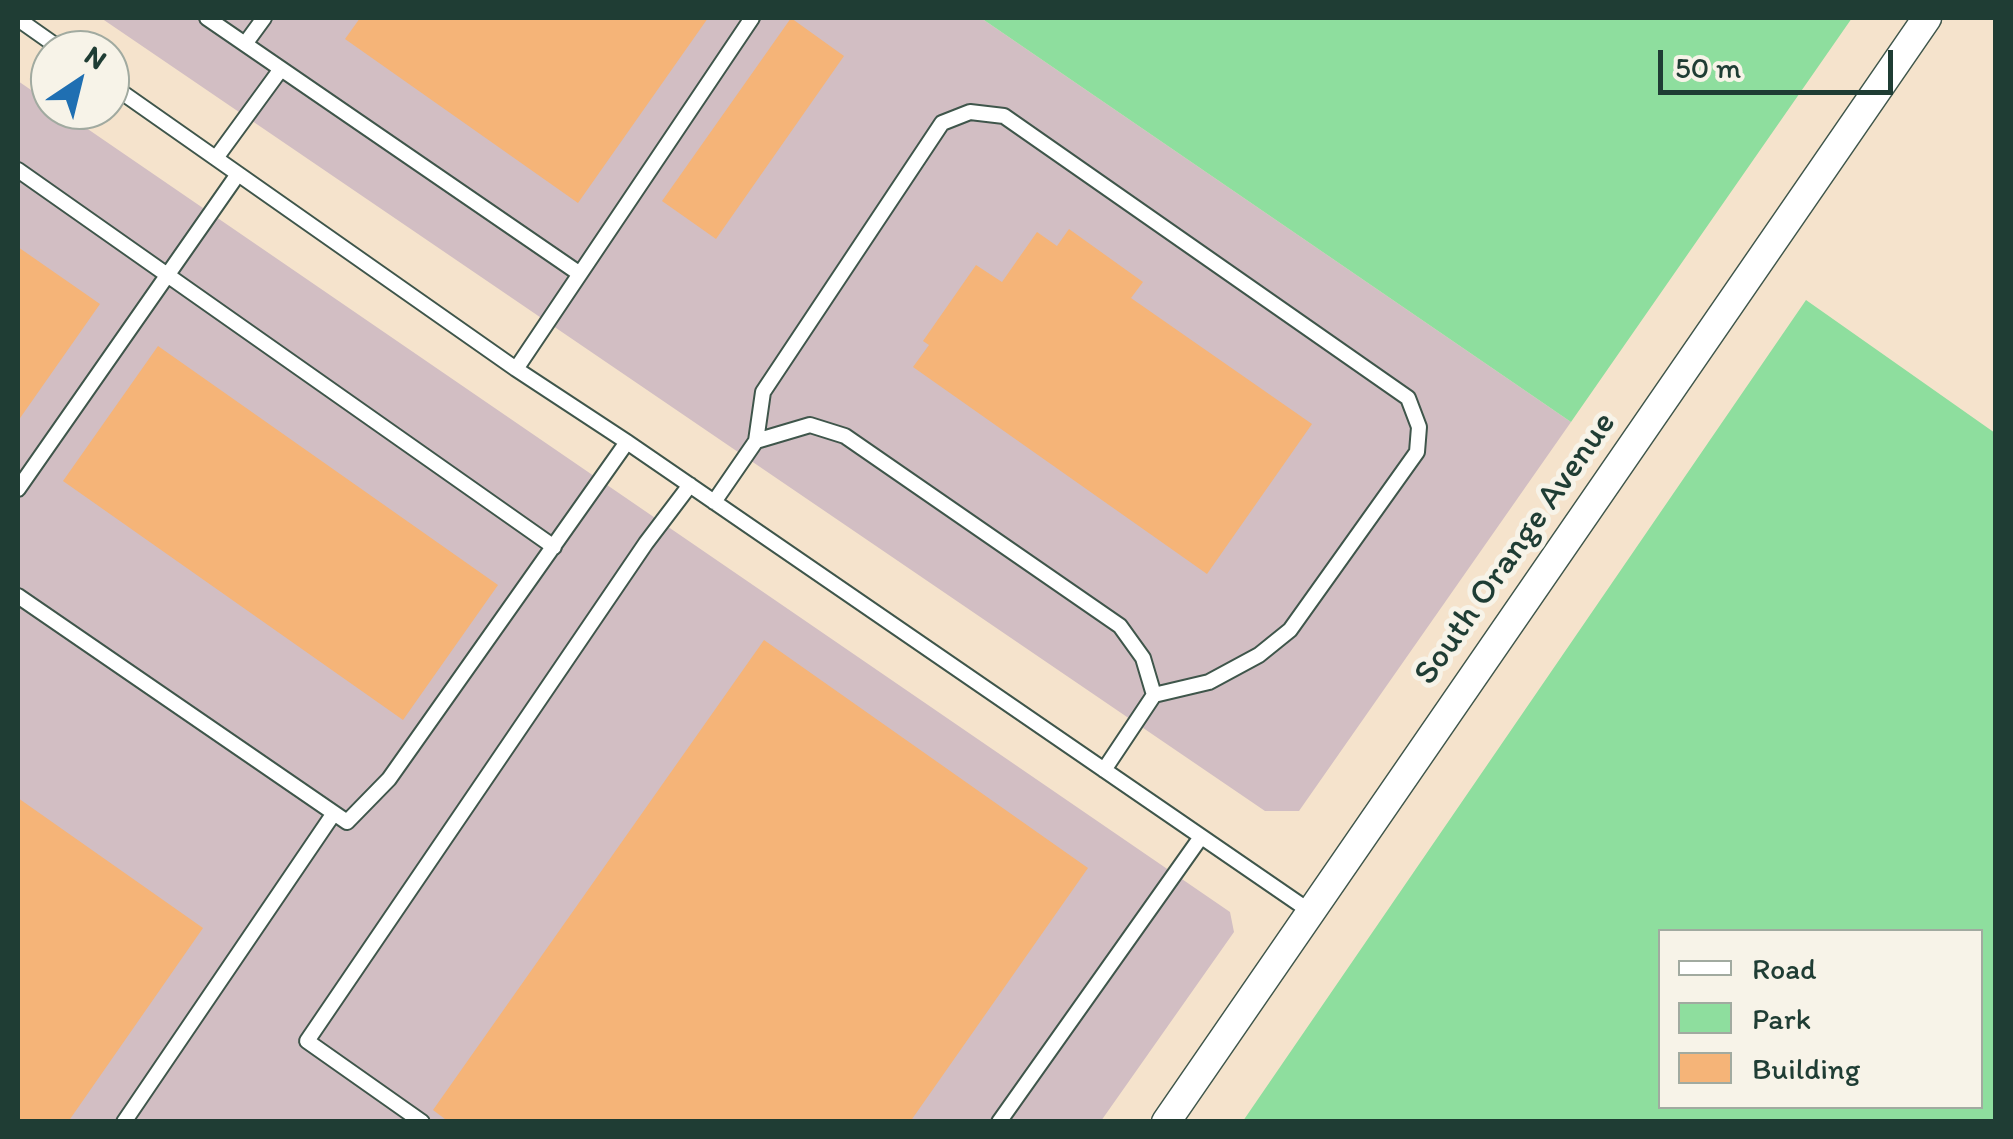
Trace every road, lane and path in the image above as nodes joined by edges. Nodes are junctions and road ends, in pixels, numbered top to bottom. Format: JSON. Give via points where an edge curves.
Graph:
{"nodes":[{"id":1,"x":206,"y":18,"type":"edge"},
{"id":2,"x":264,"y":18,"type":"edge"},
{"id":3,"x":752,"y":18,"type":"edge"},
{"id":4,"x":1927,"y":18,"type":"edge"},
{"id":5,"x":245,"y":44,"type":"junction"},
{"id":6,"x":281,"y":68,"type":"junction"},
{"id":7,"x":130,"y":98,"type":"edge"},
{"id":8,"x":216,"y":158,"type":"junction"},
{"id":9,"x":18,"y":170,"type":"edge"},
{"id":10,"x":238,"y":174,"type":"junction"},
{"id":11,"x":168,"y":274,"type":"junction"},
{"id":12,"x":580,"y":274,"type":"junction"},
{"id":13,"x":516,"y":368,"type":"junction"},
{"id":14,"x":756,"y":441,"type":"junction"},
{"id":15,"x":628,"y":442,"type":"junction"},
{"id":16,"x":690,"y":485,"type":"junction"},
{"id":17,"x":18,"y":490,"type":"edge"},
{"id":18,"x":714,"y":502,"type":"junction"},
{"id":19,"x":554,"y":546,"type":"junction"},
{"id":20,"x":18,"y":596,"type":"edge"},
{"id":21,"x":1154,"y":694,"type":"junction"},
{"id":22,"x":1104,"y":770,"type":"junction"},
{"id":23,"x":334,"y":813,"type":"junction"},
{"id":24,"x":1201,"y":837,"type":"junction"},
{"id":25,"x":1311,"y":912,"type":"junction"},
{"id":26,"x":124,"y":1122,"type":"edge"},
{"id":27,"x":422,"y":1122,"type":"edge"},
{"id":28,"x":999,"y":1122,"type":"edge"},
{"id":29,"x":1166,"y":1122,"type":"edge"}],
"edges":[{"from":1,"to":5,"type":"lane"},
{"from":2,"to":5,"type":"lane"},
{"from":3,"to":12,"type":"lane"},
{"from":4,"to":25,"type":"street","name":"South Orange Avenue"},
{"from":5,"to":6,"type":"lane"},
{"from":6,"to":8,"type":"lane"},
{"from":6,"to":12,"type":"lane"},
{"from":7,"to":8,"type":"lane"},
{"from":8,"to":10,"type":"lane"},
{"from":9,"to":11,"type":"lane"},
{"from":10,"to":11,"type":"lane"},
{"from":10,"to":13,"type":"lane"},
{"from":11,"to":17,"type":"lane"},
{"from":11,"to":19,"type":"lane"},
{"from":12,"to":13,"type":"lane"},
{"from":13,"to":15,"type":"lane"},
{"from":14,"to":18,"type":"lane"},
{"from":14,"to":21,"type":"lane","via":[[810,425],[845,436],[1120,626],[1143,658]]},
{"from":14,"to":21,"type":"lane","via":[[763,392],[942,123],[970,112],[1004,116],[1408,398],[1419,426],[1417,452],[1290,630],[1209,682]]},
{"from":15,"to":16,"type":"lane"},
{"from":15,"to":19,"type":"lane"},
{"from":16,"to":18,"type":"lane"},
{"from":16,"to":27,"type":"lane","via":[[307,1041]]},
{"from":18,"to":22,"type":"lane"},
{"from":19,"to":23,"type":"lane","via":[[389,779],[347,822]]},
{"from":20,"to":23,"type":"lane"},
{"from":21,"to":22,"type":"lane"},
{"from":22,"to":24,"type":"lane"},
{"from":23,"to":26,"type":"lane"},
{"from":24,"to":25,"type":"lane"},
{"from":24,"to":28,"type":"lane"},
{"from":25,"to":29,"type":"street","name":"South Orange Avenue"}]}
